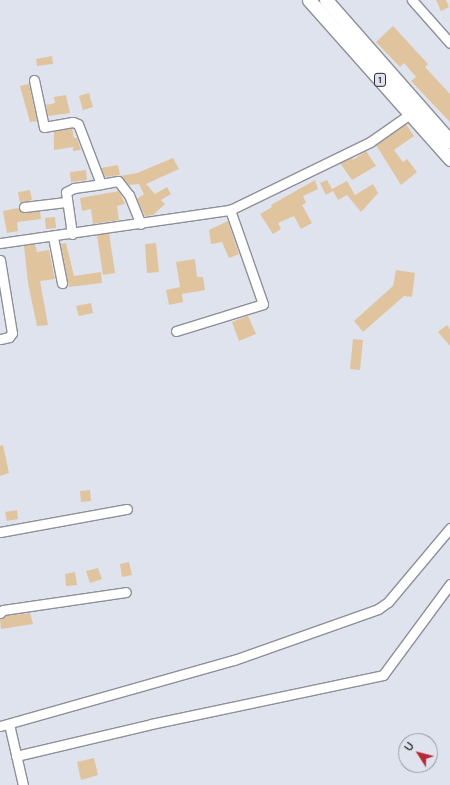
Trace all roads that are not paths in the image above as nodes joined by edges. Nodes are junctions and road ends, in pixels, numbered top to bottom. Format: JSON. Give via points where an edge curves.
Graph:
{"nodes":[{"id":1,"x":309,"y":0,"type":"edge"},
{"id":2,"x":326,"y":0,"type":"edge"},
{"id":3,"x":412,"y":0,"type":"edge"},
{"id":4,"x":450,"y":43,"type":"edge"},
{"id":5,"x":34,"y":80,"type":"dead end"},
{"id":6,"x":410,"y":114,"type":"junction"},
{"id":7,"x":450,"y":141,"type":"edge"},
{"id":8,"x":450,"y":159,"type":"edge"},
{"id":9,"x":101,"y":184,"type":"junction"},
{"id":10,"x":66,"y":202,"type":"junction"},
{"id":11,"x":24,"y":207,"type":"dead end"},
{"id":12,"x":230,"y":210,"type":"junction"},
{"id":13,"x":141,"y":224,"type":"junction"},
{"id":14,"x":72,"y":234,"type":"junction"},
{"id":15,"x":53,"y":237,"type":"junction"},
{"id":16,"x":0,"y":244,"type":"edge"},
{"id":17,"x":0,"y":260,"type":"edge"},
{"id":18,"x":62,"y":283,"type":"dead end"},
{"id":19,"x":176,"y":331,"type":"dead end"},
{"id":20,"x":0,"y":339,"type":"edge"},
{"id":21,"x":127,"y":509,"type":"dead end"},
{"id":22,"x":450,"y":528,"type":"edge"},
{"id":23,"x":0,"y":532,"type":"edge"},
{"id":24,"x":450,"y":584,"type":"edge"},
{"id":25,"x":126,"y":592,"type":"dead end"},
{"id":26,"x":0,"y":612,"type":"edge"},
{"id":27,"x":4,"y":725,"type":"edge"},
{"id":28,"x":16,"y":756,"type":"junction"},
{"id":29,"x":23,"y":785,"type":"edge"}],
"edges":[{"from":1,"to":6,"type":"highway","number":"1"},
{"from":2,"to":7,"type":"highway","number":"1"},
{"from":3,"to":4,"type":"street"},
{"from":5,"to":9,"type":"street","via":[[43,125],[46,127],[73,122],[78,124]]},
{"from":6,"to":8,"type":"highway","number":"1"},
{"from":6,"to":12,"type":"street","via":[[370,142]]},
{"from":9,"to":10,"type":"street","via":[[69,189]]},
{"from":9,"to":13,"type":"street","via":[[118,181],[129,194]]},
{"from":10,"to":11,"type":"street"},
{"from":10,"to":14,"type":"street"},
{"from":12,"to":13,"type":"street"},
{"from":12,"to":19,"type":"street","via":[[263,304]]},
{"from":13,"to":14,"type":"street"},
{"from":14,"to":15,"type":"street"},
{"from":15,"to":16,"type":"street"},
{"from":15,"to":18,"type":"street"},
{"from":17,"to":20,"type":"street","via":[[12,333],[9,337]]},
{"from":21,"to":23,"type":"street"},
{"from":22,"to":27,"type":"street","via":[[388,602],[378,609],[234,660]]},
{"from":24,"to":28,"type":"street","via":[[382,675],[151,724]]},
{"from":25,"to":26,"type":"street"},
{"from":27,"to":28,"type":"street"},
{"from":28,"to":29,"type":"street"}]}
